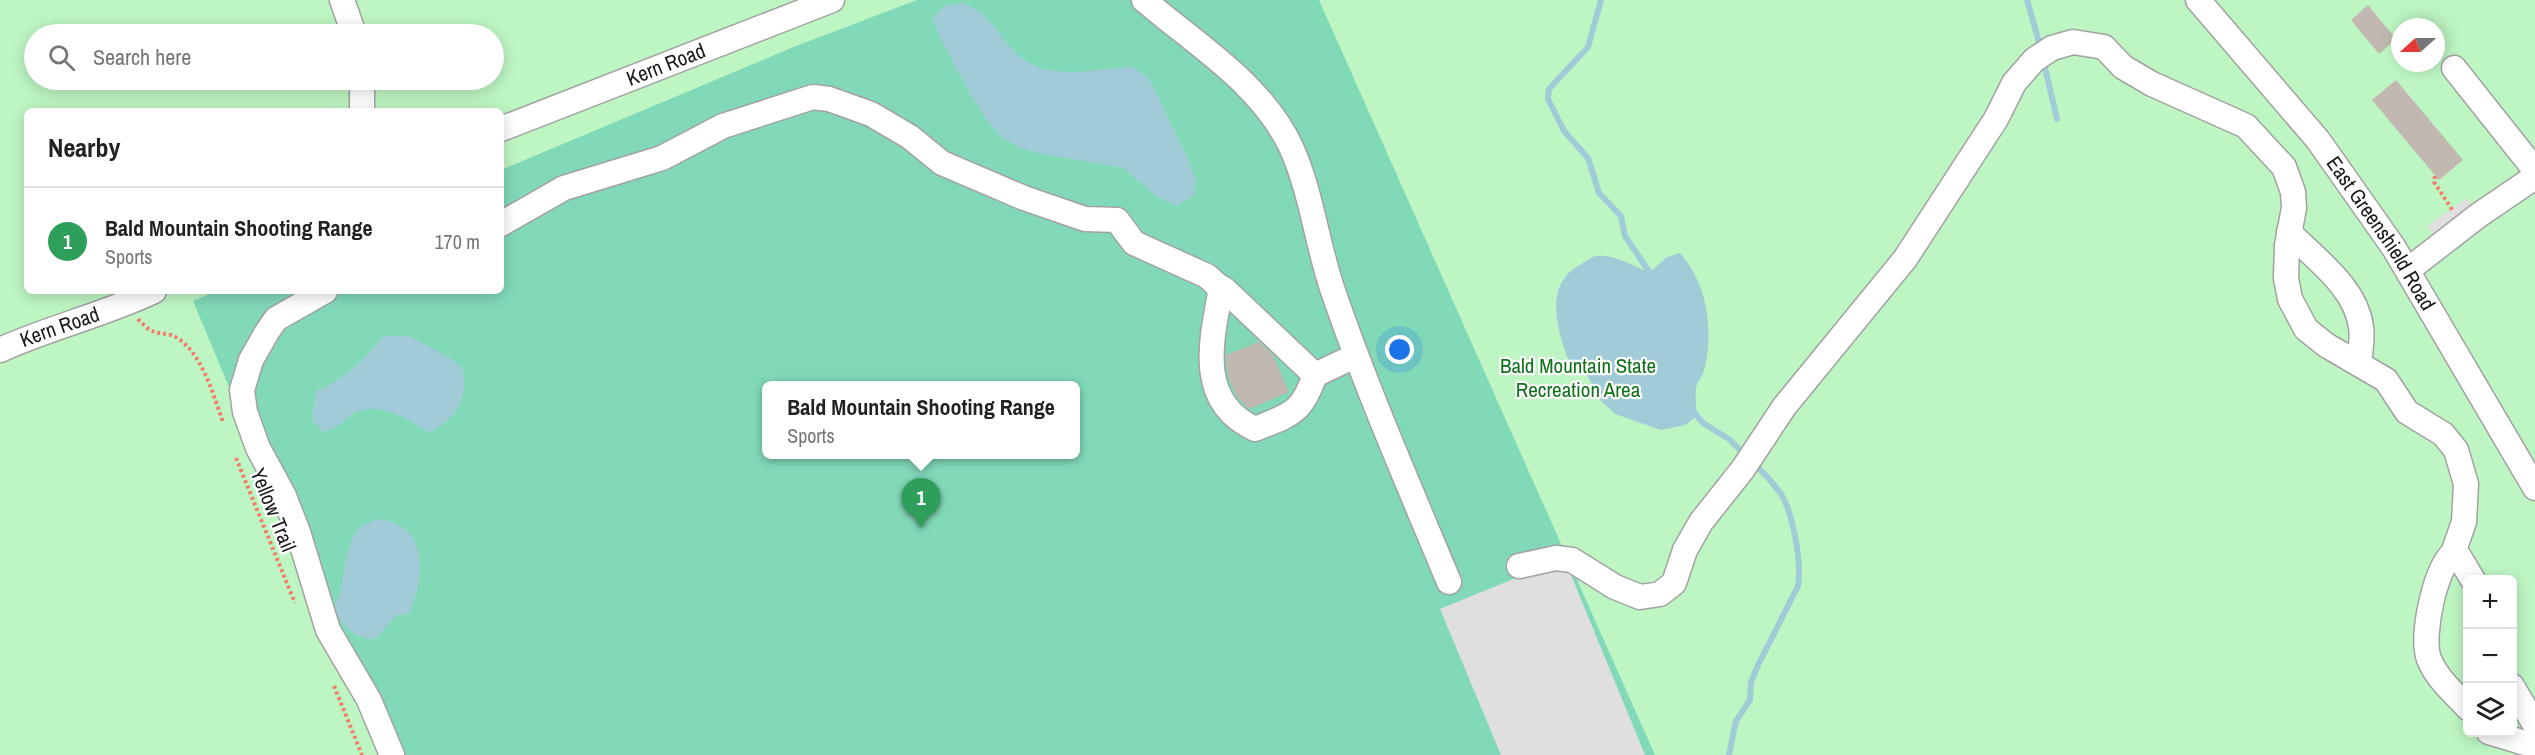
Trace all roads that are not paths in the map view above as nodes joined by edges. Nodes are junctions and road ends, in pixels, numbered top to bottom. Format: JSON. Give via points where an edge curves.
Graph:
{"nodes":[{"id":1,"x":342,"y":0,"type":"edge"},
{"id":2,"x":832,"y":0,"type":"edge"},
{"id":3,"x":1144,"y":0,"type":"edge"},
{"id":4,"x":2198,"y":0,"type":"edge"},
{"id":5,"x":350,"y":24,"type":"edge"},
{"id":6,"x":2454,"y":68,"type":"dead end"},
{"id":7,"x":362,"y":90,"type":"edge"},
{"id":8,"x":362,"y":108,"type":"edge"},
{"id":9,"x":504,"y":128,"type":"edge"},
{"id":10,"x":2535,"y":170,"type":"edge"},
{"id":11,"x":2535,"y":177,"type":"edge"},
{"id":12,"x":504,"y":222,"type":"edge"},
{"id":13,"x":2289,"y":232,"type":"junction"},
{"id":14,"x":2408,"y":270,"type":"junction"},
{"id":15,"x":1218,"y":286,"type":"junction"},
{"id":16,"x":148,"y":294,"type":"edge"},
{"id":17,"x":320,"y":294,"type":"edge"},
{"id":18,"x":0,"y":350,"type":"edge"},
{"id":19,"x":1355,"y":356,"type":"junction"},
{"id":20,"x":2360,"y":364,"type":"junction"},
{"id":21,"x":1315,"y":375,"type":"junction"},
{"id":22,"x":2535,"y":488,"type":"edge"},
{"id":23,"x":2453,"y":553,"type":"junction"},
{"id":24,"x":1519,"y":566,"type":"dead end"},
{"id":25,"x":2470,"y":575,"type":"edge"},
{"id":26,"x":1449,"y":582,"type":"dead end"},
{"id":27,"x":2517,"y":695,"type":"edge"},
{"id":28,"x":2463,"y":702,"type":"edge"},
{"id":29,"x":2535,"y":726,"type":"edge"},
{"id":30,"x":2505,"y":737,"type":"edge"},
{"id":31,"x":2535,"y":746,"type":"edge"},
{"id":32,"x":392,"y":755,"type":"edge"}],
"edges":[{"from":1,"to":5,"type":"street"},
{"from":2,"to":9,"type":"street","name":"Kern Road"},
{"from":3,"to":19,"type":"street","via":[[1226,66],[1261,103],[1291,147],[1326,272]]},
{"from":4,"to":14,"type":"street","name":"East Greenshield Road","via":[[2318,140]]},
{"from":6,"to":10,"type":"street"},
{"from":7,"to":8,"type":"street"},
{"from":11,"to":14,"type":"street"},
{"from":12,"to":15,"type":"street","via":[[564,188],[662,158],[723,126],[813,97],[871,114],[910,137],[942,163],[992,185],[1065,214],[1117,220],[1134,243],[1207,276]]},
{"from":13,"to":20,"type":"street","via":[[2337,279],[2351,300],[2361,326]]},
{"from":13,"to":20,"type":"street","via":[[2286,278],[2290,299],[2300,319],[2326,345]]},
{"from":13,"to":24,"type":"street","via":[[2294,208],[2289,177],[2246,126],[2123,68],[2104,47],[2073,42],[2052,48],[2034,60],[2014,83],[1996,119],[1905,259],[1784,406],[1743,469],[1701,522],[1685,550],[1674,583],[1660,594],[1640,597],[1615,587],[1572,560],[1556,558]]},
{"from":14,"to":22,"type":"street","name":"East Greenshield Road"},
{"from":15,"to":21,"type":"street"},
{"from":15,"to":21,"type":"street","via":[[1220,294],[1210,344],[1213,379],[1225,408],[1238,422],[1255,429],[1292,415],[1306,400]]},
{"from":16,"to":18,"type":"street","name":"Kern Road","via":[[36,333]]},
{"from":17,"to":32,"type":"street","via":[[276,319],[267,332],[251,360],[242,390],[245,412],[298,532],[328,630],[369,700]]},
{"from":19,"to":21,"type":"street"},
{"from":19,"to":26,"type":"street"},
{"from":20,"to":23,"type":"street","via":[[2386,380],[2407,412],[2443,434],[2456,450],[2466,484],[2464,522]]},
{"from":23,"to":25,"type":"street"},
{"from":23,"to":28,"type":"street","via":[[2444,561],[2435,586],[2426,639],[2428,657]]},
{"from":27,"to":29,"type":"street"},
{"from":30,"to":31,"type":"street"}]}
